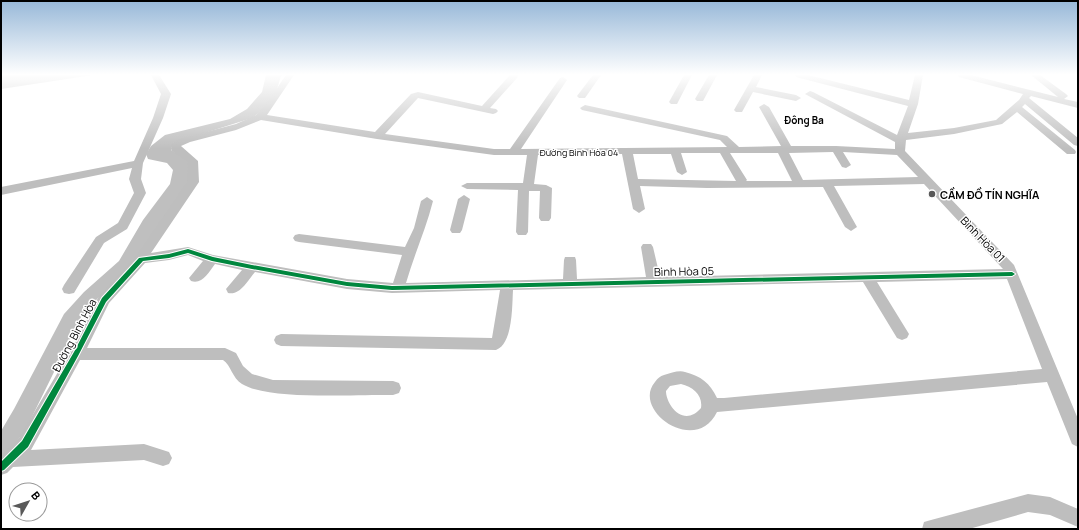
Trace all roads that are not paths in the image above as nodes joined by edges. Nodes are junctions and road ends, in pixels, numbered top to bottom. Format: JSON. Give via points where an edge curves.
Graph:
{"nodes":[{"id":1,"x":164,"y":100,"type":"edge"},
{"id":2,"x":273,"y":100,"type":"edge"},
{"id":3,"x":411,"y":100,"type":"edge"},
{"id":4,"x":440,"y":100,"type":"edge"},
{"id":5,"x":496,"y":100,"type":"edge"},
{"id":6,"x":550,"y":100,"type":"edge"},
{"id":7,"x":744,"y":100,"type":"edge"},
{"id":8,"x":821,"y":100,"type":"edge"},
{"id":9,"x":896,"y":100,"type":"edge"},
{"id":10,"x":913,"y":100,"type":"edge"},
{"id":11,"x":1022,"y":100,"type":"edge"},
{"id":12,"x":1031,"y":100,"type":"edge"},
{"id":13,"x":1051,"y":100,"type":"edge"},
{"id":14,"x":912,"y":104,"type":"junction"},
{"id":15,"x":1074,"y":104,"type":"edge"},
{"id":16,"x":764,"y":107,"type":"dead end"},
{"id":17,"x":1017,"y":107,"type":"junction"},
{"id":18,"x":585,"y":108,"type":"dead end"},
{"id":19,"x":739,"y":110,"type":"dead end"},
{"id":20,"x":260,"y":116,"type":"junction"},
{"id":21,"x":377,"y":136,"type":"junction"},
{"id":22,"x":901,"y":143,"type":"junction"},
{"id":23,"x":1078,"y":143,"type":"edge"},
{"id":24,"x":836,"y":149,"type":"junction"},
{"id":25,"x":724,"y":150,"type":"junction"},
{"id":26,"x":736,"y":150,"type":"junction"},
{"id":27,"x":785,"y":150,"type":"junction"},
{"id":28,"x":675,"y":151,"type":"junction"},
{"id":29,"x":513,"y":152,"type":"junction"},
{"id":30,"x":533,"y":152,"type":"junction"},
{"id":31,"x":627,"y":152,"type":"junction"},
{"id":32,"x":1071,"y":152,"type":"dead end"},
{"id":33,"x":138,"y":163,"type":"junction"},
{"id":34,"x":846,"y":165,"type":"dead end"},
{"id":35,"x":682,"y":172,"type":"dead end"},
{"id":36,"x":741,"y":180,"type":"dead end"},
{"id":37,"x":928,"y":180,"type":"junction"},
{"id":38,"x":633,"y":182,"type":"junction"},
{"id":39,"x":799,"y":183,"type":"junction"},
{"id":40,"x":826,"y":183,"type":"junction"},
{"id":41,"x":467,"y":186,"type":"dead end"},
{"id":42,"x":526,"y":187,"type":"junction"},
{"id":43,"x":1,"y":190,"type":"edge"},
{"id":44,"x":464,"y":199,"type":"dead end"},
{"id":45,"x":426,"y":200,"type":"dead end"},
{"id":46,"x":639,"y":209,"type":"dead end"},
{"id":47,"x":545,"y":218,"type":"dead end"},
{"id":48,"x":851,"y":227,"type":"dead end"},
{"id":49,"x":456,"y":230,"type":"dead end"},
{"id":50,"x":522,"y":232,"type":"dead end"},
{"id":51,"x":298,"y":238,"type":"dead end"},
{"id":52,"x":647,"y":247,"type":"dead end"},
{"id":53,"x":409,"y":252,"type":"junction"},
{"id":54,"x":142,"y":259,"type":"junction"},
{"id":55,"x":212,"y":259,"type":"junction"},
{"id":56,"x":570,"y":260,"type":"dead end"},
{"id":57,"x":252,"y":268,"type":"junction"},
{"id":58,"x":1012,"y":274,"type":"junction"},
{"id":59,"x":867,"y":277,"type":"junction"},
{"id":60,"x":196,"y":278,"type":"dead end"},
{"id":61,"x":654,"y":282,"type":"junction"},
{"id":62,"x":570,"y":284,"type":"junction"},
{"id":63,"x":507,"y":285,"type":"junction"},
{"id":64,"x":398,"y":288,"type":"junction"},
{"id":65,"x":69,"y":289,"type":"dead end"},
{"id":66,"x":233,"y":289,"type":"dead end"},
{"id":67,"x":902,"y":334,"type":"dead end"},
{"id":68,"x":281,"y":340,"type":"dead end"},
{"id":69,"x":76,"y":354,"type":"junction"},
{"id":70,"x":1052,"y":375,"type":"junction"},
{"id":71,"x":393,"y":388,"type":"dead end"},
{"id":72,"x":710,"y":405,"type":"dead end"},
{"id":73,"x":1078,"y":439,"type":"edge"},
{"id":74,"x":163,"y":458,"type":"dead end"},
{"id":75,"x":5,"y":463,"type":"edge"},
{"id":76,"x":1078,"y":518,"type":"edge"},
{"id":77,"x":931,"y":529,"type":"edge"}],
"edges":[{"from":1,"to":33,"type":"street"},
{"from":2,"to":20,"type":"street"},
{"from":3,"to":21,"type":"street"},
{"from":4,"to":5,"type":"street","via":[[488,110]]},
{"from":6,"to":29,"type":"street"},
{"from":7,"to":19,"type":"street"},
{"from":8,"to":22,"type":"street","name":"Bình Hòa 01"},
{"from":9,"to":14,"type":"street"},
{"from":10,"to":14,"type":"street"},
{"from":11,"to":17,"type":"street","name":"Đường Bình Hòa 04"},
{"from":12,"to":23,"type":"street"},
{"from":13,"to":15,"type":"street"},
{"from":14,"to":22,"type":"street"},
{"from":16,"to":27,"type":"street"},
{"from":17,"to":22,"type":"street","name":"Đường Bình Hòa 04","via":[[999,122]]},
{"from":17,"to":32,"type":"street"},
{"from":18,"to":26,"type":"street","via":[[723,138]]},
{"from":20,"to":21,"type":"street","name":"Đường Bình Hòa 04"},
{"from":20,"to":54,"type":"street","name":"Đường Bình Hòa","via":[[236,127],[176,145],[176,149],[193,161],[193,182],[156,234]]},
{"from":21,"to":29,"type":"street","name":"Đường Bình Hòa 04","via":[[494,152]]},
{"from":22,"to":24,"type":"street","name":"Đường Bình Hòa 04"},
{"from":22,"to":37,"type":"street","name":"Bình Hòa 01"},
{"from":24,"to":27,"type":"street","name":"Đường Bình Hòa 04"},
{"from":24,"to":34,"type":"street"},
{"from":25,"to":26,"type":"street","name":"Đường Bình Hòa 04"},
{"from":25,"to":28,"type":"street","name":"Đường Bình Hòa 04"},
{"from":25,"to":36,"type":"street"},
{"from":26,"to":27,"type":"street","name":"Đường Bình Hòa 04"},
{"from":27,"to":39,"type":"street"},
{"from":28,"to":31,"type":"street","name":"Đường Bình Hòa 04"},
{"from":28,"to":35,"type":"street"},
{"from":29,"to":30,"type":"street","name":"Đường Bình Hòa 04"},
{"from":30,"to":31,"type":"street","name":"Đường Bình Hòa 04"},
{"from":30,"to":42,"type":"street"},
{"from":31,"to":38,"type":"street"},
{"from":33,"to":43,"type":"street"},
{"from":33,"to":65,"type":"street","via":[[135,179],[140,193],[130,214],[118,230],[100,240]]},
{"from":37,"to":40,"type":"street"},
{"from":37,"to":58,"type":"street","name":"Bình Hòa 01","via":[[1008,265]]},
{"from":38,"to":39,"type":"street"},
{"from":38,"to":46,"type":"street"},
{"from":39,"to":40,"type":"street"},
{"from":40,"to":48,"type":"street"},
{"from":41,"to":42,"type":"street"},
{"from":42,"to":47,"type":"street","via":[[546,188]]},
{"from":42,"to":50,"type":"street"},
{"from":44,"to":49,"type":"street"},
{"from":45,"to":53,"type":"street","via":[[420,228]]},
{"from":51,"to":53,"type":"street"},
{"from":52,"to":61,"type":"street"},
{"from":53,"to":64,"type":"street"},
{"from":54,"to":55,"type":"street","via":[[188,251]]},
{"from":54,"to":69,"type":"street","name":"Đường Bình Hòa","via":[[104,300]]},
{"from":55,"to":57,"type":"street"},
{"from":55,"to":60,"type":"street"},
{"from":56,"to":62,"type":"street"},
{"from":57,"to":64,"type":"street","name":"Bình Hòa 05","via":[[356,285]]},
{"from":57,"to":66,"type":"street"},
{"from":58,"to":59,"type":"street","name":"Bình Hòa 05"},
{"from":58,"to":70,"type":"street","name":"Bình Hòa 01"},
{"from":59,"to":61,"type":"street","name":"Bình Hòa 05"},
{"from":59,"to":67,"type":"street"},
{"from":61,"to":62,"type":"street","name":"Bình Hòa 05"},
{"from":62,"to":63,"type":"street","name":"Bình Hòa 05"},
{"from":63,"to":64,"type":"street","name":"Bình Hòa 05"},
{"from":63,"to":68,"type":"street","via":[[501,337],[496,344]]},
{"from":69,"to":71,"type":"street","via":[[225,354],[231,357],[238,371],[247,379],[272,387]]},
{"from":69,"to":75,"type":"street","name":"Đường Bình Hòa","via":[[25,444]]},
{"from":70,"to":72,"type":"street"},
{"from":70,"to":73,"type":"street","name":"Bình Hòa 01"},
{"from":74,"to":75,"type":"street","via":[[144,452]]},
{"from":76,"to":77,"type":"street","via":[[1050,506],[1028,504]]}]}
